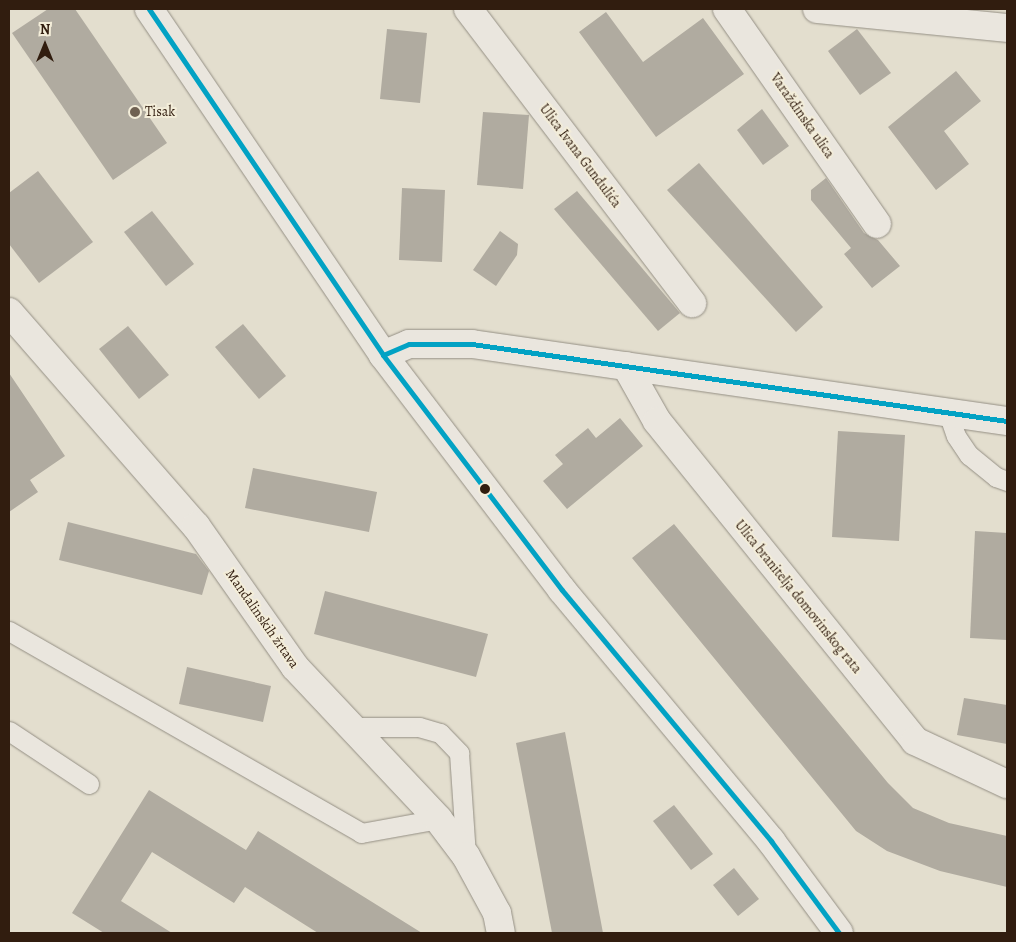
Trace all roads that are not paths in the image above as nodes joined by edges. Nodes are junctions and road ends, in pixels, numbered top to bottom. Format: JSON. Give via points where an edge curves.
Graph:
{"nodes":[{"id":1,"x":149,"y":9,"type":"edge"},
{"id":2,"x":468,"y":9,"type":"edge"},
{"id":3,"x":727,"y":9,"type":"edge"},
{"id":4,"x":817,"y":9,"type":"edge"},
{"id":5,"x":995,"y":21,"type":"edge"},
{"id":6,"x":877,"y":224,"type":"dead end"},
{"id":7,"x":692,"y":303,"type":"dead end"},
{"id":8,"x":9,"y":312,"type":"edge"},
{"id":9,"x":383,"y":355,"type":"junction"},
{"id":10,"x":626,"y":366,"type":"junction"},
{"id":11,"x":948,"y":412,"type":"junction"},
{"id":12,"x":1007,"y":421,"type":"edge"},
{"id":13,"x":1007,"y":481,"type":"edge"},
{"id":14,"x":9,"y":632,"type":"edge"},
{"id":15,"x":351,"y":727,"type":"junction"},
{"id":16,"x":9,"y":731,"type":"edge"},
{"id":17,"x":89,"y":784,"type":"dead end"},
{"id":18,"x":1007,"y":784,"type":"edge"},
{"id":19,"x":438,"y":819,"type":"junction"},
{"id":20,"x":466,"y":856,"type":"junction"},
{"id":21,"x":501,"y":933,"type":"edge"},
{"id":22,"x":839,"y":933,"type":"edge"}],
"edges":[{"from":1,"to":9,"type":"street"},
{"from":2,"to":7,"type":"street","name":"Ulica Ivana Gundulića"},
{"from":3,"to":6,"type":"street","name":"Varaždinska ulica"},
{"from":4,"to":5,"type":"street"},
{"from":8,"to":15,"type":"street","name":"Mandalinskih žrtava","via":[[196,526],[295,667]]},
{"from":9,"to":10,"type":"street","via":[[409,344],[438,342]]},
{"from":9,"to":22,"type":"street","via":[[562,590],[771,841]]},
{"from":10,"to":11,"type":"street"},
{"from":10,"to":18,"type":"street","name":"Ulica branitelja domovinskog rata","via":[[657,421],[914,741]]},
{"from":11,"to":12,"type":"street"},
{"from":11,"to":13,"type":"lane","via":[[956,436],[969,455],[996,478]]},
{"from":14,"to":19,"type":"lane","via":[[361,833]]},
{"from":15,"to":19,"type":"street","name":"Mandalinskih žrtava"},
{"from":15,"to":20,"type":"lane","via":[[419,727],[440,733],[459,753]]},
{"from":16,"to":17,"type":"lane"},
{"from":19,"to":20,"type":"street","name":"Mandalinskih žrtava"},
{"from":20,"to":21,"type":"street","name":"Mandalinskih žrtava","via":[[497,913]]}]}
